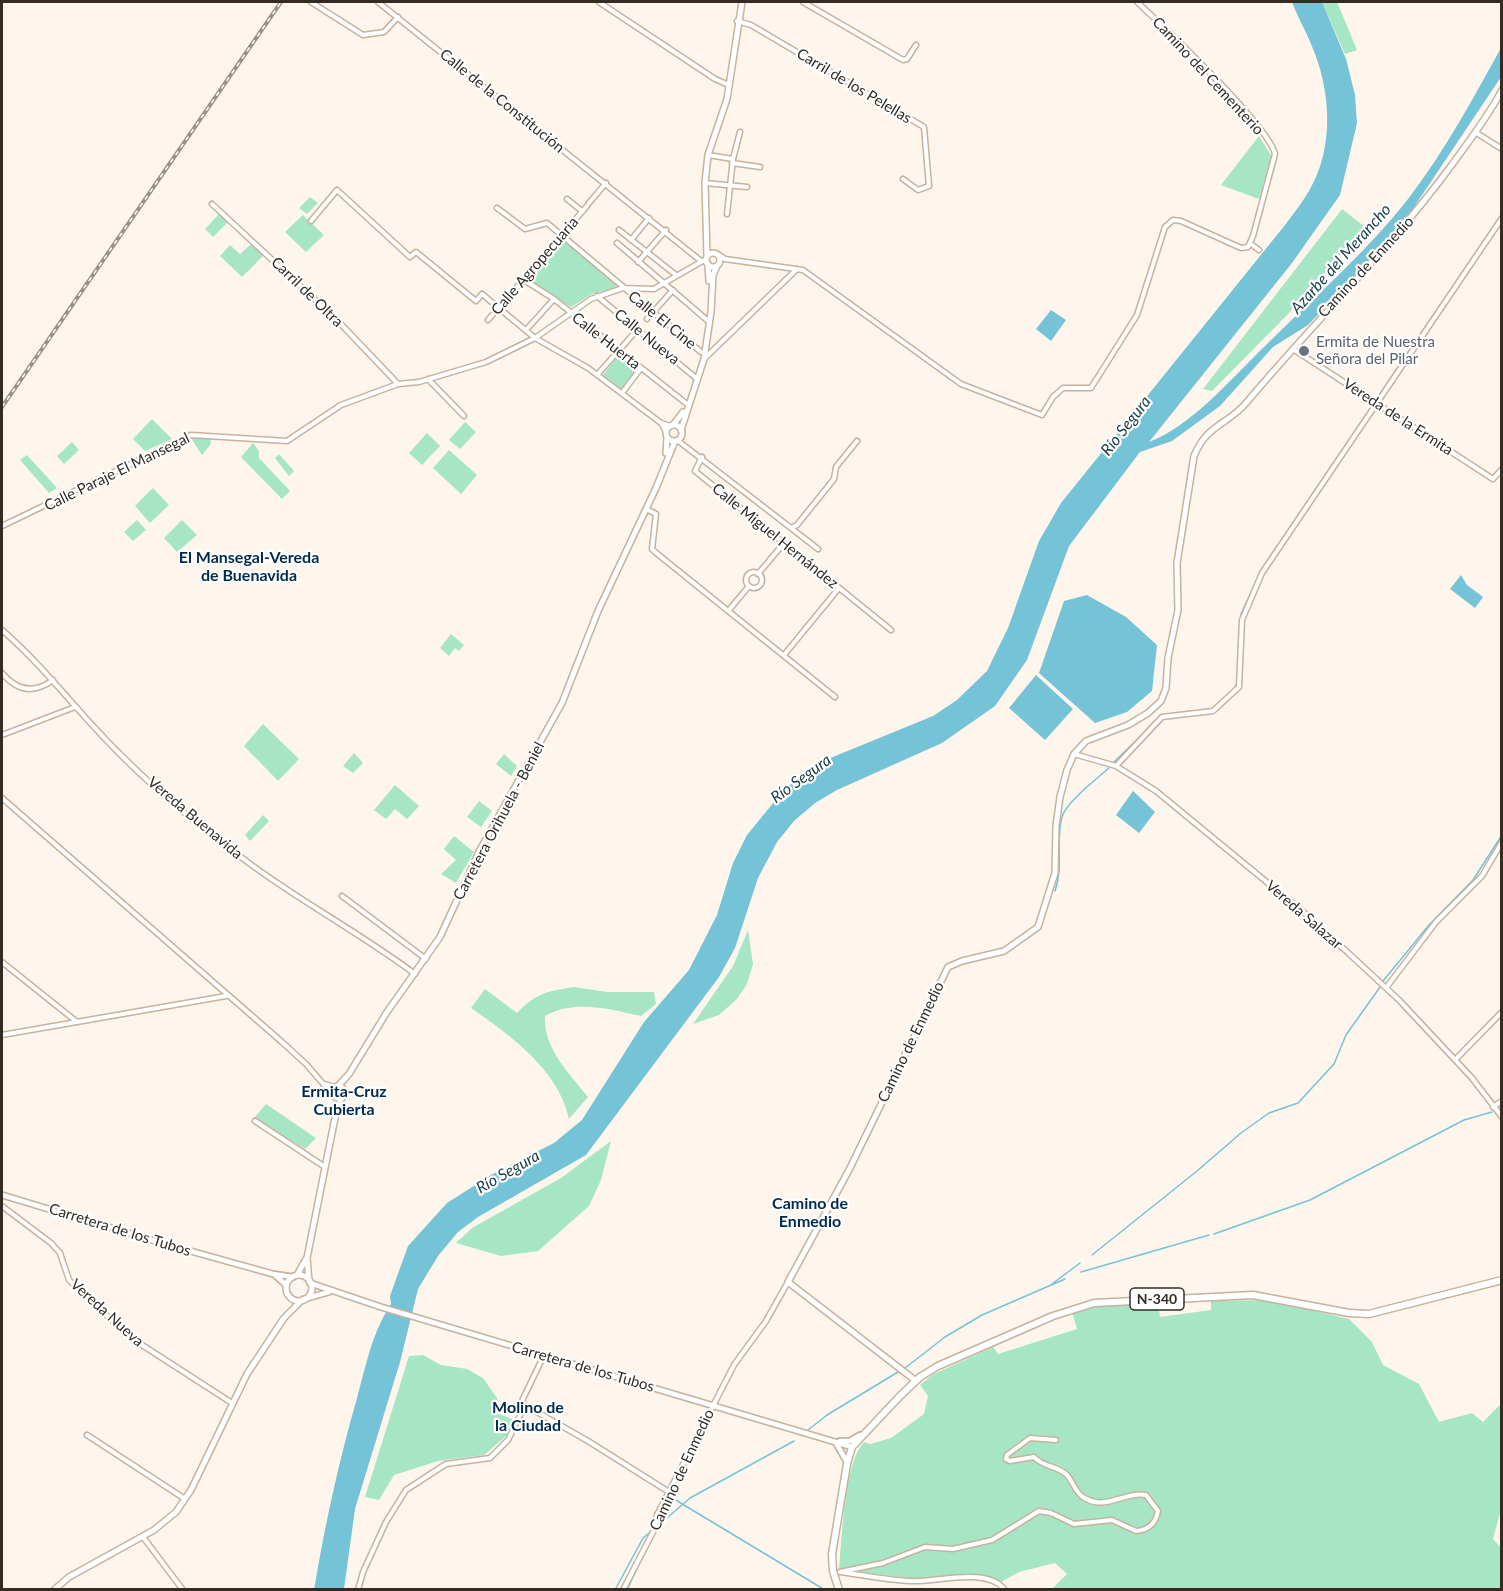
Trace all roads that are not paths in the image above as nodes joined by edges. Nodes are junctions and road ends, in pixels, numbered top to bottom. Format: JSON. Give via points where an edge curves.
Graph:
{"nodes":[{"id":1,"x":311,"y":2,"type":"edge"},
{"id":2,"x":378,"y":2,"type":"edge"},
{"id":3,"x":599,"y":2,"type":"edge"},
{"id":4,"x":742,"y":2,"type":"edge"},
{"id":5,"x":803,"y":2,"type":"edge"},
{"id":6,"x":1137,"y":2,"type":"edge"},
{"id":7,"x":398,"y":17,"type":"junction"},
{"id":8,"x":737,"y":21,"type":"junction"},
{"id":9,"x":916,"y":45,"type":"dead end"},
{"id":10,"x":729,"y":85,"type":"junction"},
{"id":11,"x":1502,"y":90,"type":"edge"},
{"id":12,"x":740,"y":132,"type":"dead end"},
{"id":13,"x":1475,"y":132,"type":"junction"},
{"id":14,"x":1502,"y":149,"type":"edge"},
{"id":15,"x":708,"y":155,"type":"junction"},
{"id":16,"x":732,"y":161,"type":"junction"},
{"id":17,"x":760,"y":167,"type":"dead end"},
{"id":18,"x":903,"y":178,"type":"dead end"},
{"id":19,"x":606,"y":183,"type":"junction"},
{"id":20,"x":705,"y":183,"type":"junction"},
{"id":21,"x":730,"y":186,"type":"junction"},
{"id":22,"x":747,"y":187,"type":"dead end"},
{"id":23,"x":567,"y":199,"type":"dead end"},
{"id":24,"x":212,"y":204,"type":"dead end"},
{"id":25,"x":497,"y":208,"type":"dead end"},
{"id":26,"x":582,"y":211,"type":"junction"},
{"id":27,"x":727,"y":214,"type":"dead end"},
{"id":28,"x":650,"y":218,"type":"junction"},
{"id":29,"x":1502,"y":218,"type":"edge"},
{"id":30,"x":311,"y":221,"type":"dead end"},
{"id":31,"x":619,"y":230,"type":"dead end"},
{"id":32,"x":666,"y":230,"type":"junction"},
{"id":33,"x":562,"y":234,"type":"junction"},
{"id":34,"x":708,"y":238,"type":"junction"},
{"id":35,"x":631,"y":240,"type":"junction"},
{"id":36,"x":617,"y":243,"type":"dead end"},
{"id":37,"x":1251,"y":244,"type":"junction"},
{"id":38,"x":1259,"y":250,"type":"dead end"},
{"id":39,"x":647,"y":252,"type":"junction"},
{"id":40,"x":717,"y":254,"type":"junction"},
{"id":41,"x":706,"y":260,"type":"junction"},
{"id":42,"x":725,"y":260,"type":"junction"},
{"id":43,"x":638,"y":262,"type":"junction"},
{"id":44,"x":718,"y":265,"type":"junction"},
{"id":45,"x":797,"y":269,"type":"junction"},
{"id":46,"x":676,"y":275,"type":"junction"},
{"id":47,"x":524,"y":280,"type":"junction"},
{"id":48,"x":664,"y":282,"type":"junction"},
{"id":49,"x":623,"y":288,"type":"junction"},
{"id":50,"x":673,"y":290,"type":"junction"},
{"id":51,"x":597,"y":296,"type":"junction"},
{"id":52,"x":554,"y":299,"type":"junction"},
{"id":53,"x":500,"y":308,"type":"junction"},
{"id":54,"x":570,"y":312,"type":"junction"},
{"id":55,"x":652,"y":313,"type":"junction"},
{"id":56,"x":647,"y":319,"type":"dead end"},
{"id":57,"x":488,"y":320,"type":"dead end"},
{"id":58,"x":707,"y":320,"type":"junction"},
{"id":59,"x":525,"y":330,"type":"junction"},
{"id":60,"x":637,"y":330,"type":"junction"},
{"id":61,"x":535,"y":338,"type":"junction"},
{"id":62,"x":706,"y":346,"type":"junction"},
{"id":63,"x":1292,"y":348,"type":"junction"},
{"id":64,"x":619,"y":351,"type":"junction"},
{"id":65,"x":713,"y":351,"type":"junction"},
{"id":66,"x":701,"y":352,"type":"junction"},
{"id":67,"x":704,"y":359,"type":"junction"},
{"id":68,"x":641,"y":368,"type":"junction"},
{"id":69,"x":597,"y":375,"type":"junction"},
{"id":70,"x":696,"y":378,"type":"junction"},
{"id":71,"x":428,"y":380,"type":"junction"},
{"id":72,"x":398,"y":384,"type":"junction"},
{"id":73,"x":622,"y":393,"type":"junction"},
{"id":74,"x":1376,"y":403,"type":"junction"},
{"id":75,"x":687,"y":404,"type":"junction"},
{"id":76,"x":464,"y":416,"type":"dead end"},
{"id":77,"x":661,"y":423,"type":"junction"},
{"id":78,"x":671,"y":426,"type":"junction"},
{"id":79,"x":681,"y":430,"type":"junction"},
{"id":80,"x":666,"y":434,"type":"junction"},
{"id":81,"x":676,"y":440,"type":"junction"},
{"id":82,"x":857,"y":441,"type":"dead end"},
{"id":83,"x":702,"y":457,"type":"junction"},
{"id":84,"x":1502,"y":469,"type":"edge"},
{"id":85,"x":646,"y":509,"type":"junction"},
{"id":86,"x":2,"y":526,"type":"edge"},
{"id":87,"x":791,"y":528,"type":"junction"},
{"id":88,"x":784,"y":543,"type":"junction"},
{"id":89,"x":818,"y":549,"type":"dead end"},
{"id":90,"x":758,"y":574,"type":"junction"},
{"id":91,"x":749,"y":586,"type":"junction"},
{"id":92,"x":609,"y":587,"type":"junction"},
{"id":93,"x":839,"y":588,"type":"junction"},
{"id":94,"x":729,"y":610,"type":"junction"},
{"id":95,"x":2,"y":630,"type":"edge"},
{"id":96,"x":891,"y":630,"type":"dead end"},
{"id":97,"x":784,"y":655,"type":"junction"},
{"id":98,"x":2,"y":673,"type":"edge"},
{"id":99,"x":53,"y":680,"type":"junction"},
{"id":100,"x":835,"y":697,"type":"dead end"},
{"id":101,"x":75,"y":707,"type":"junction"},
{"id":102,"x":2,"y":735,"type":"edge"},
{"id":103,"x":1074,"y":754,"type":"junction"},
{"id":104,"x":1116,"y":766,"type":"junction"},
{"id":105,"x":2,"y":798,"type":"edge"},
{"id":106,"x":1502,"y":842,"type":"edge"},
{"id":107,"x":342,"y":896,"type":"dead end"},
{"id":108,"x":426,"y":960,"type":"junction"},
{"id":109,"x":2,"y":962,"type":"edge"},
{"id":110,"x":416,"y":974,"type":"junction"},
{"id":111,"x":1386,"y":988,"type":"junction"},
{"id":112,"x":227,"y":996,"type":"junction"},
{"id":113,"x":1502,"y":1012,"type":"edge"},
{"id":114,"x":77,"y":1022,"type":"junction"},
{"id":115,"x":2,"y":1035,"type":"edge"},
{"id":116,"x":1455,"y":1060,"type":"junction"},
{"id":117,"x":349,"y":1074,"type":"junction"},
{"id":118,"x":325,"y":1084,"type":"junction"},
{"id":119,"x":336,"y":1087,"type":"junction"},
{"id":120,"x":344,"y":1090,"type":"junction"},
{"id":121,"x":333,"y":1096,"type":"junction"},
{"id":122,"x":342,"y":1097,"type":"junction"},
{"id":123,"x":1502,"y":1103,"type":"edge"},
{"id":124,"x":1492,"y":1107,"type":"junction"},
{"id":125,"x":336,"y":1113,"type":"junction"},
{"id":126,"x":1502,"y":1117,"type":"edge"},
{"id":127,"x":255,"y":1120,"type":"dead end"},
{"id":128,"x":325,"y":1167,"type":"junction"},
{"id":129,"x":2,"y":1195,"type":"edge"},
{"id":130,"x":2,"y":1206,"type":"edge"},
{"id":131,"x":307,"y":1258,"type":"junction"},
{"id":132,"x":273,"y":1274,"type":"junction"},
{"id":133,"x":295,"y":1276,"type":"junction"},
{"id":134,"x":1502,"y":1280,"type":"edge"},
{"id":135,"x":310,"y":1282,"type":"junction"},
{"id":136,"x":788,"y":1282,"type":"junction"},
{"id":137,"x":286,"y":1285,"type":"junction"},
{"id":138,"x":332,"y":1292,"type":"junction"},
{"id":139,"x":288,"y":1294,"type":"junction"},
{"id":140,"x":303,"y":1300,"type":"junction"},
{"id":141,"x":284,"y":1318,"type":"junction"},
{"id":142,"x":544,"y":1356,"type":"junction"},
{"id":143,"x":916,"y":1381,"type":"junction"},
{"id":144,"x":232,"y":1403,"type":"junction"},
{"id":145,"x":525,"y":1405,"type":"junction"},
{"id":146,"x":713,"y":1405,"type":"junction"},
{"id":147,"x":87,"y":1435,"type":"dead end"},
{"id":148,"x":861,"y":1435,"type":"junction"},
{"id":149,"x":1056,"y":1440,"type":"dead end"},
{"id":150,"x":834,"y":1441,"type":"junction"},
{"id":151,"x":852,"y":1447,"type":"junction"},
{"id":152,"x":847,"y":1464,"type":"junction"},
{"id":153,"x":669,"y":1492,"type":"junction"},
{"id":154,"x":185,"y":1500,"type":"junction"},
{"id":155,"x":143,"y":1537,"type":"junction"},
{"id":156,"x":836,"y":1571,"type":"junction"},
{"id":157,"x":54,"y":1590,"type":"edge"},
{"id":158,"x":183,"y":1590,"type":"edge"},
{"id":159,"x":358,"y":1590,"type":"edge"},
{"id":160,"x":623,"y":1590,"type":"edge"},
{"id":161,"x":839,"y":1590,"type":"edge"},
{"id":162,"x":1005,"y":1590,"type":"edge"}],
"edges":[{"from":1,"to":7,"type":"street","via":[[363,35],[384,32]]},
{"from":2,"to":7,"type":"street","name":"Calle de la Constitución"},
{"from":3,"to":10,"type":"street"},
{"from":4,"to":8,"type":"main road"},
{"from":5,"to":9,"type":"street","via":[[903,60]]},
{"from":6,"to":37,"type":"street","name":"Camino del Cementerio","via":[[1178,41],[1274,147]]},
{"from":7,"to":19,"type":"street","name":"Calle de la Constitución"},
{"from":8,"to":10,"type":"main road"},
{"from":8,"to":18,"type":"street","name":"Carril de los Pelellas","via":[[760,30],[924,127],[929,186],[918,190]]},
{"from":10,"to":15,"type":"main road"},
{"from":11,"to":13,"type":"main road","name":"Camino de Enmedio"},
{"from":12,"to":16,"type":"street"},
{"from":13,"to":14,"type":"street"},
{"from":13,"to":63,"type":"main road","name":"Camino de Enmedio","via":[[1418,211]]},
{"from":15,"to":16,"type":"street"},
{"from":15,"to":20,"type":"main road"},
{"from":16,"to":17,"type":"street"},
{"from":16,"to":21,"type":"street"},
{"from":19,"to":26,"type":"street","name":"Calle Agropecuaria"},
{"from":19,"to":28,"type":"street","name":"Calle de la Constitución"},
{"from":20,"to":21,"type":"street"},
{"from":20,"to":34,"type":"main road"},
{"from":21,"to":22,"type":"street"},
{"from":21,"to":27,"type":"street"},
{"from":23,"to":26,"type":"street","name":"Calle Agropecuaria"},
{"from":24,"to":72,"type":"street","name":"Carril de Oltra","via":[[322,306]]},
{"from":25,"to":33,"type":"street","via":[[525,229],[547,223]]},
{"from":26,"to":33,"type":"street","name":"Calle Agropecuaria"},
{"from":28,"to":32,"type":"street","name":"Calle de la Constitución"},
{"from":28,"to":35,"type":"street"},
{"from":29,"to":74,"type":"street"},
{"from":30,"to":53,"type":"street","via":[[338,190],[410,257],[416,252],[472,299],[476,301],[482,294]]},
{"from":31,"to":35,"type":"street"},
{"from":32,"to":39,"type":"street"},
{"from":32,"to":41,"type":"street","name":"Calle de la Constitución"},
{"from":33,"to":47,"type":"street","name":"Calle Agropecuaria"},
{"from":33,"to":49,"type":"street","name":"Calle El Cine"},
{"from":34,"to":40,"type":"main road"},
{"from":34,"to":41,"type":"main road"},
{"from":35,"to":39,"type":"street"},
{"from":36,"to":43,"type":"street"},
{"from":37,"to":38,"type":"street"},
{"from":37,"to":45,"type":"street","via":[[1241,248],[1182,221],[1169,223],[1159,239],[1137,315],[1091,388],[1063,388],[1042,415],[961,384]]},
{"from":39,"to":43,"type":"street"},
{"from":39,"to":46,"type":"street"},
{"from":40,"to":41,"type":"main road"},
{"from":40,"to":42,"type":"street"},
{"from":40,"to":44,"type":"main road"},
{"from":41,"to":44,"type":"main road"},
{"from":41,"to":46,"type":"street","name":"Calle Paraje El Mansegal"},
{"from":41,"to":58,"type":"main road"},
{"from":42,"to":44,"type":"street"},
{"from":42,"to":45,"type":"street"},
{"from":43,"to":48,"type":"street"},
{"from":44,"to":62,"type":"main road","via":[[713,275]]},
{"from":45,"to":65,"type":"street"},
{"from":46,"to":48,"type":"street","name":"Calle Paraje El Mansegal"},
{"from":47,"to":52,"type":"street","name":"Calle Huerta"},
{"from":47,"to":53,"type":"street","name":"Calle Agropecuaria"},
{"from":48,"to":49,"type":"street","name":"Calle Paraje El Mansegal","via":[[651,290]]},
{"from":48,"to":50,"type":"street"},
{"from":49,"to":51,"type":"street","name":"Calle Paraje El Mansegal"},
{"from":49,"to":55,"type":"street","name":"Calle El Cine"},
{"from":50,"to":55,"type":"street"},
{"from":50,"to":58,"type":"street"},
{"from":51,"to":54,"type":"street","name":"Calle Paraje El Mansegal"},
{"from":51,"to":60,"type":"street","name":"Calle Nueva"},
{"from":52,"to":54,"type":"street","name":"Calle Huerta"},
{"from":52,"to":59,"type":"street"},
{"from":53,"to":57,"type":"street","name":"Calle Agropecuaria"},
{"from":53,"to":59,"type":"street"},
{"from":54,"to":61,"type":"street","name":"Calle Paraje El Mansegal"},
{"from":54,"to":64,"type":"street","name":"Calle Huerta"},
{"from":55,"to":56,"type":"street"},
{"from":55,"to":66,"type":"street","name":"Calle El Cine"},
{"from":58,"to":66,"type":"main road"},
{"from":59,"to":61,"type":"street"},
{"from":60,"to":64,"type":"street"},
{"from":60,"to":70,"type":"street","name":"Calle Nueva"},
{"from":61,"to":69,"type":"street"},
{"from":61,"to":71,"type":"street","name":"Calle Paraje El Mansegal","via":[[486,362]]},
{"from":62,"to":65,"type":"street"},
{"from":62,"to":67,"type":"main road"},
{"from":63,"to":74,"type":"street","name":"Vereda de la Ermita"},
{"from":63,"to":103,"type":"main road","name":"Camino de Enmedio","via":[[1239,411],[1201,440],[1194,456],[1177,563],[1178,610],[1161,701],[1128,725],[1086,741]]},
{"from":64,"to":68,"type":"street","name":"Calle Huerta"},
{"from":64,"to":69,"type":"street"},
{"from":65,"to":67,"type":"street"},
{"from":66,"to":70,"type":"main road"},
{"from":67,"to":79,"type":"main road"},
{"from":68,"to":73,"type":"street"},
{"from":68,"to":75,"type":"street","name":"Calle Huerta"},
{"from":69,"to":73,"type":"street"},
{"from":70,"to":75,"type":"main road"},
{"from":71,"to":72,"type":"street","name":"Calle Paraje El Mansegal"},
{"from":71,"to":76,"type":"street"},
{"from":72,"to":86,"type":"street","name":"Calle Paraje El Mansegal","via":[[341,405],[287,441],[199,433],[187,436]]},
{"from":73,"to":77,"type":"street"},
{"from":74,"to":84,"type":"street","name":"Vereda de la Ermita","via":[[1493,479]]},
{"from":74,"to":104,"type":"street","via":[[1262,573],[1242,620],[1239,687],[1213,711],[1162,717]]},
{"from":75,"to":78,"type":"main road"},
{"from":77,"to":78,"type":"street"},
{"from":77,"to":80,"type":"street"},
{"from":78,"to":79,"type":"main road"},
{"from":78,"to":80,"type":"main road"},
{"from":79,"to":81,"type":"main road","name":"Carretera Orihuela - Beniel"},
{"from":80,"to":81,"type":"main road"},
{"from":80,"to":92,"type":"main road","name":"Carretera Orihuela - Beniel","via":[[666,455]]},
{"from":81,"to":83,"type":"street"},
{"from":81,"to":85,"type":"main road","name":"Carretera Orihuela - Beniel"},
{"from":82,"to":87,"type":"street","via":[[836,467],[834,479]]},
{"from":83,"to":87,"type":"street"},
{"from":83,"to":88,"type":"street","name":"Calle Miguel Hernández","via":[[695,471]]},
{"from":85,"to":92,"type":"main road","name":"Carretera Orihuela - Beniel"},
{"from":85,"to":94,"type":"street","via":[[656,514],[652,549]]},
{"from":87,"to":89,"type":"street"},
{"from":88,"to":90,"type":"street"},
{"from":88,"to":93,"type":"street","name":"Calle Miguel Hernández"},
{"from":90,"to":91,"type":"street","via":[[747,576]]},
{"from":90,"to":91,"type":"street","via":[[760,585]]},
{"from":91,"to":94,"type":"street"},
{"from":92,"to":108,"type":"main road","name":"Carretera Orihuela - Beniel","via":[[562,703],[485,841]]},
{"from":93,"to":96,"type":"street","name":"Calle Miguel Hernández"},
{"from":93,"to":97,"type":"street"},
{"from":94,"to":97,"type":"street"},
{"from":95,"to":99,"type":"street","name":"Vereda Buenavida"},
{"from":97,"to":100,"type":"street"},
{"from":98,"to":99,"type":"street","via":[[13,685],[25,689],[34,690]]},
{"from":99,"to":101,"type":"street","name":"Vereda Buenavida"},
{"from":101,"to":102,"type":"street"},
{"from":101,"to":110,"type":"street","name":"Vereda Buenavida","via":[[123,758],[254,867],[369,939]]},
{"from":103,"to":104,"type":"street","name":"Vereda Salazar"},
{"from":103,"to":136,"type":"main road","name":"Camino de Enmedio","via":[[1060,797],[1055,873],[1038,927],[1004,951],[948,968],[849,1170]]},
{"from":104,"to":111,"type":"street","name":"Vereda Salazar","via":[[1156,791],[1308,916],[1317,929]]},
{"from":105,"to":112,"type":"street"},
{"from":106,"to":111,"type":"street","via":[[1482,876],[1437,922]]},
{"from":107,"to":108,"type":"street"},
{"from":108,"to":110,"type":"main road","name":"Carretera Orihuela - Beniel"},
{"from":109,"to":114,"type":"street"},
{"from":110,"to":117,"type":"main road","name":"Carretera Orihuela - Beniel"},
{"from":111,"to":116,"type":"street","name":"Vereda Salazar"},
{"from":112,"to":114,"type":"street"},
{"from":112,"to":118,"type":"street"},
{"from":113,"to":116,"type":"street"},
{"from":114,"to":115,"type":"street"},
{"from":116,"to":124,"type":"street","name":"Vereda Salazar"},
{"from":117,"to":119,"type":"main road","name":"Carretera Orihuela - Beniel"},
{"from":117,"to":120,"type":"main road","name":"Carretera Orihuela - Beniel"},
{"from":118,"to":119,"type":"street"},
{"from":118,"to":121,"type":"street"},
{"from":119,"to":120,"type":"main road"},
{"from":119,"to":121,"type":"main road"},
{"from":120,"to":122,"type":"main road","name":"Carretera Orihuela - Beniel"},
{"from":121,"to":122,"type":"main road"},
{"from":121,"to":125,"type":"main road"},
{"from":122,"to":125,"type":"main road"},
{"from":123,"to":124,"type":"street"},
{"from":124,"to":126,"type":"street","name":"Vereda Salazar"},
{"from":125,"to":128,"type":"main road"},
{"from":127,"to":128,"type":"street"},
{"from":128,"to":131,"type":"main road"},
{"from":129,"to":132,"type":"street","name":"Carretera de los Tubos"},
{"from":130,"to":144,"type":"street","name":"Vereda Nueva","via":[[51,1242],[60,1253],[69,1280],[114,1322],[142,1345]]},
{"from":131,"to":133,"type":"main road"},
{"from":131,"to":135,"type":"main road"},
{"from":132,"to":133,"type":"street","name":"Carretera de los Tubos"},
{"from":132,"to":137,"type":"street","name":"Carretera de los Tubos"},
{"from":133,"to":135,"type":"main road"},
{"from":133,"to":137,"type":"main road"},
{"from":134,"to":143,"type":"highway","number":"N-340","via":[[1369,1314],[1253,1295],[1086,1304],[990,1342],[938,1366]]},
{"from":135,"to":138,"type":"street","name":"Carretera de los Tubos"},
{"from":135,"to":140,"type":"main road","via":[[311,1291]]},
{"from":136,"to":143,"type":"main road"},
{"from":136,"to":146,"type":"street","name":"Camino de Enmedio","via":[[766,1321],[739,1356]]},
{"from":137,"to":139,"type":"main road"},
{"from":138,"to":140,"type":"street"},
{"from":138,"to":142,"type":"street","name":"Carretera de los Tubos"},
{"from":139,"to":140,"type":"main road"},
{"from":139,"to":141,"type":"main road"},
{"from":140,"to":141,"type":"main road"},
{"from":141,"to":144,"type":"main road"},
{"from":142,"to":145,"type":"street","via":[[521,1403]]},
{"from":142,"to":146,"type":"street","name":"Carretera de los Tubos"},
{"from":143,"to":148,"type":"highway","number":"N-340"},
{"from":144,"to":154,"type":"main road"},
{"from":145,"to":153,"type":"street"},
{"from":145,"to":159,"type":"street","via":[[508,1440],[490,1458],[446,1464],[406,1490],[386,1522]]},
{"from":146,"to":150,"type":"street","name":"Carretera de los Tubos"},
{"from":146,"to":153,"type":"street","name":"Camino de Enmedio"},
{"from":147,"to":154,"type":"street"},
{"from":148,"to":150,"type":"street","name":"Carretera de los Tubos","via":[[850,1441]]},
{"from":148,"to":151,"type":"highway","number":"N-340"},
{"from":149,"to":156,"type":"street","via":[[1030,1438],[1006,1458],[1010,1461],[1034,1457],[1068,1475],[1082,1496],[1093,1501],[1113,1502],[1131,1495],[1146,1495],[1158,1511],[1155,1522],[1136,1532],[1112,1520],[1074,1524],[1039,1511],[992,1540],[953,1549],[915,1549],[884,1563]]},
{"from":150,"to":151,"type":"street","name":"Carretera de los Tubos"},
{"from":150,"to":152,"type":"street"},
{"from":151,"to":152,"type":"highway","number":"N-340"},
{"from":152,"to":156,"type":"highway","number":"N-340","via":[[833,1546]]},
{"from":153,"to":160,"type":"street","name":"Camino de Enmedio"},
{"from":154,"to":155,"type":"main road","via":[[165,1522]]},
{"from":155,"to":157,"type":"main road","via":[[79,1571]]},
{"from":155,"to":158,"type":"street"},
{"from":156,"to":161,"type":"highway","number":"N-340"},
{"from":156,"to":162,"type":"street","via":[[909,1581],[970,1576],[999,1582]]}]}
